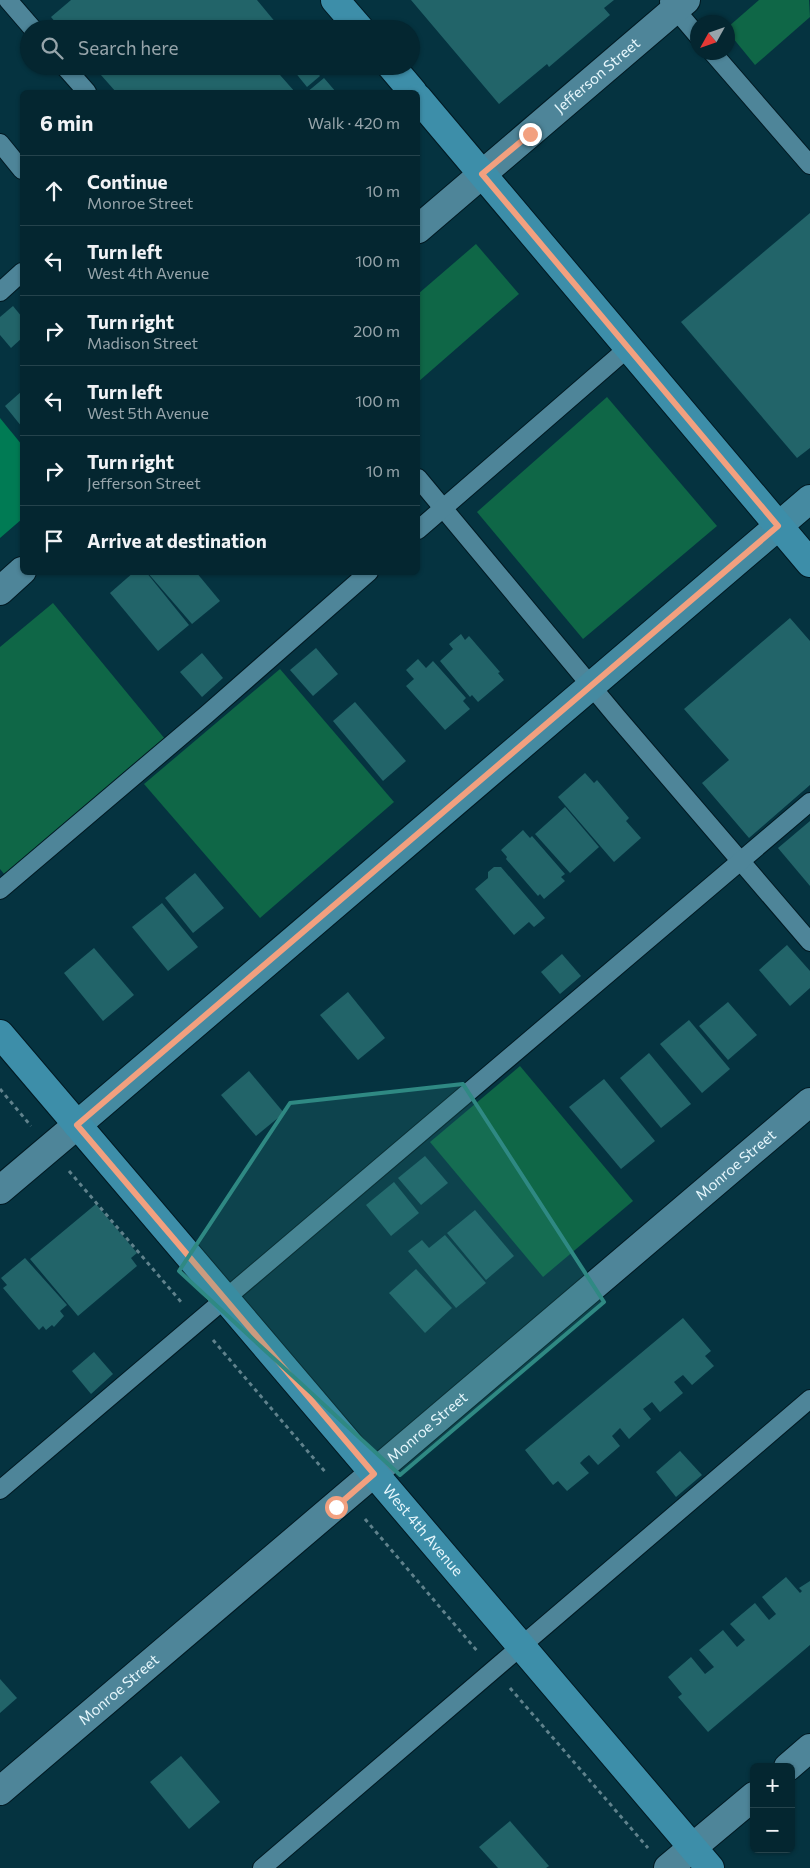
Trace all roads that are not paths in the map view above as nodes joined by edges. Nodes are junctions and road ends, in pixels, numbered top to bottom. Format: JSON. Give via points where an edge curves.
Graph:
{"nodes":[{"id":1,"x":8,"y":0,"type":"edge"},
{"id":2,"x":335,"y":0,"type":"edge"},
{"id":3,"x":676,"y":3,"type":"edge"},
{"id":4,"x":25,"y":20,"type":"edge"},
{"id":5,"x":352,"y":20,"type":"edge"},
{"id":6,"x":690,"y":24,"type":"edge"},
{"id":7,"x":719,"y":60,"type":"edge"},
{"id":8,"x":72,"y":75,"type":"edge"},
{"id":9,"x":399,"y":75,"type":"edge"},
{"id":10,"x":85,"y":90,"type":"edge"},
{"id":11,"x":411,"y":90,"type":"edge"},
{"id":12,"x":420,"y":100,"type":"edge"},
{"id":13,"x":0,"y":143,"type":"edge"},
{"id":14,"x":810,"y":165,"type":"edge"},
{"id":15,"x":20,"y":168,"type":"edge"},
{"id":16,"x":482,"y":174,"type":"junction"},
{"id":17,"x":420,"y":227,"type":"edge"},
{"id":18,"x":20,"y":274,"type":"edge"},
{"id":19,"x":0,"y":292,"type":"edge"},
{"id":20,"x":628,"y":348,"type":"junction"},
{"id":21,"x":420,"y":480,"type":"edge"},
{"id":22,"x":810,"y":499,"type":"edge"},
{"id":23,"x":443,"y":508,"type":"junction"},
{"id":24,"x":778,"y":526,"type":"junction"},
{"id":25,"x":420,"y":528,"type":"edge"},
{"id":26,"x":810,"y":563,"type":"edge"},
{"id":27,"x":20,"y":573,"type":"edge"},
{"id":28,"x":366,"y":575,"type":"edge"},
{"id":29,"x":0,"y":591,"type":"edge"},
{"id":30,"x":591,"y":686,"type":"junction"},
{"id":31,"x":810,"y":802,"type":"edge"},
{"id":32,"x":740,"y":862,"type":"junction"},
{"id":33,"x":0,"y":890,"type":"edge"},
{"id":34,"x":810,"y":942,"type":"edge"},
{"id":35,"x":0,"y":1034,"type":"edge"},
{"id":36,"x":810,"y":1102,"type":"edge"},
{"id":37,"x":77,"y":1125,"type":"junction"},
{"id":38,"x":0,"y":1190,"type":"edge"},
{"id":39,"x":224,"y":1298,"type":"junction"},
{"id":40,"x":810,"y":1399,"type":"edge"},
{"id":41,"x":374,"y":1474,"type":"junction"},
{"id":42,"x":0,"y":1490,"type":"edge"},
{"id":43,"x":521,"y":1646,"type":"junction"},
{"id":44,"x":810,"y":1748,"type":"edge"},
{"id":45,"x":793,"y":1763,"type":"edge"},
{"id":46,"x":0,"y":1791,"type":"edge"},
{"id":47,"x":750,"y":1801,"type":"edge"},
{"id":48,"x":701,"y":1858,"type":"edge"},
{"id":49,"x":262,"y":1868,"type":"edge"},
{"id":50,"x":668,"y":1868,"type":"edge"}],
"edges":[{"from":1,"to":4,"type":"lane"},
{"from":2,"to":5,"type":"main road"},
{"from":3,"to":6,"type":"lane"},
{"from":3,"to":16,"type":"street","name":"Jefferson Street"},
{"from":7,"to":14,"type":"lane"},
{"from":8,"to":10,"type":"lane"},
{"from":9,"to":11,"type":"main road"},
{"from":12,"to":16,"type":"main road"},
{"from":13,"to":15,"type":"lane"},
{"from":16,"to":17,"type":"street","name":"Jefferson Street"},
{"from":16,"to":20,"type":"main road"},
{"from":18,"to":19,"type":"lane"},
{"from":20,"to":23,"type":"lane"},
{"from":20,"to":24,"type":"main road"},
{"from":21,"to":23,"type":"lane"},
{"from":22,"to":24,"type":"street"},
{"from":23,"to":25,"type":"lane"},
{"from":23,"to":30,"type":"lane"},
{"from":24,"to":26,"type":"main road"},
{"from":24,"to":30,"type":"street"},
{"from":27,"to":29,"type":"street"},
{"from":28,"to":33,"type":"lane"},
{"from":30,"to":32,"type":"lane"},
{"from":30,"to":37,"type":"street"},
{"from":31,"to":32,"type":"lane"},
{"from":32,"to":34,"type":"lane"},
{"from":32,"to":39,"type":"lane"},
{"from":35,"to":37,"type":"main road","name":"West 4th Avenue"},
{"from":36,"to":41,"type":"street","name":"Monroe Street"},
{"from":37,"to":38,"type":"street"},
{"from":37,"to":39,"type":"main road","name":"West 4th Avenue"},
{"from":39,"to":41,"type":"main road","name":"West 4th Avenue"},
{"from":39,"to":42,"type":"lane"},
{"from":40,"to":43,"type":"lane"},
{"from":41,"to":43,"type":"main road","name":"West 4th Avenue"},
{"from":41,"to":46,"type":"street","name":"Monroe Street"},
{"from":43,"to":48,"type":"main road","name":"West 4th Avenue"},
{"from":43,"to":49,"type":"lane"},
{"from":44,"to":45,"type":"street"},
{"from":47,"to":48,"type":"street"},
{"from":48,"to":50,"type":"street"}]}
